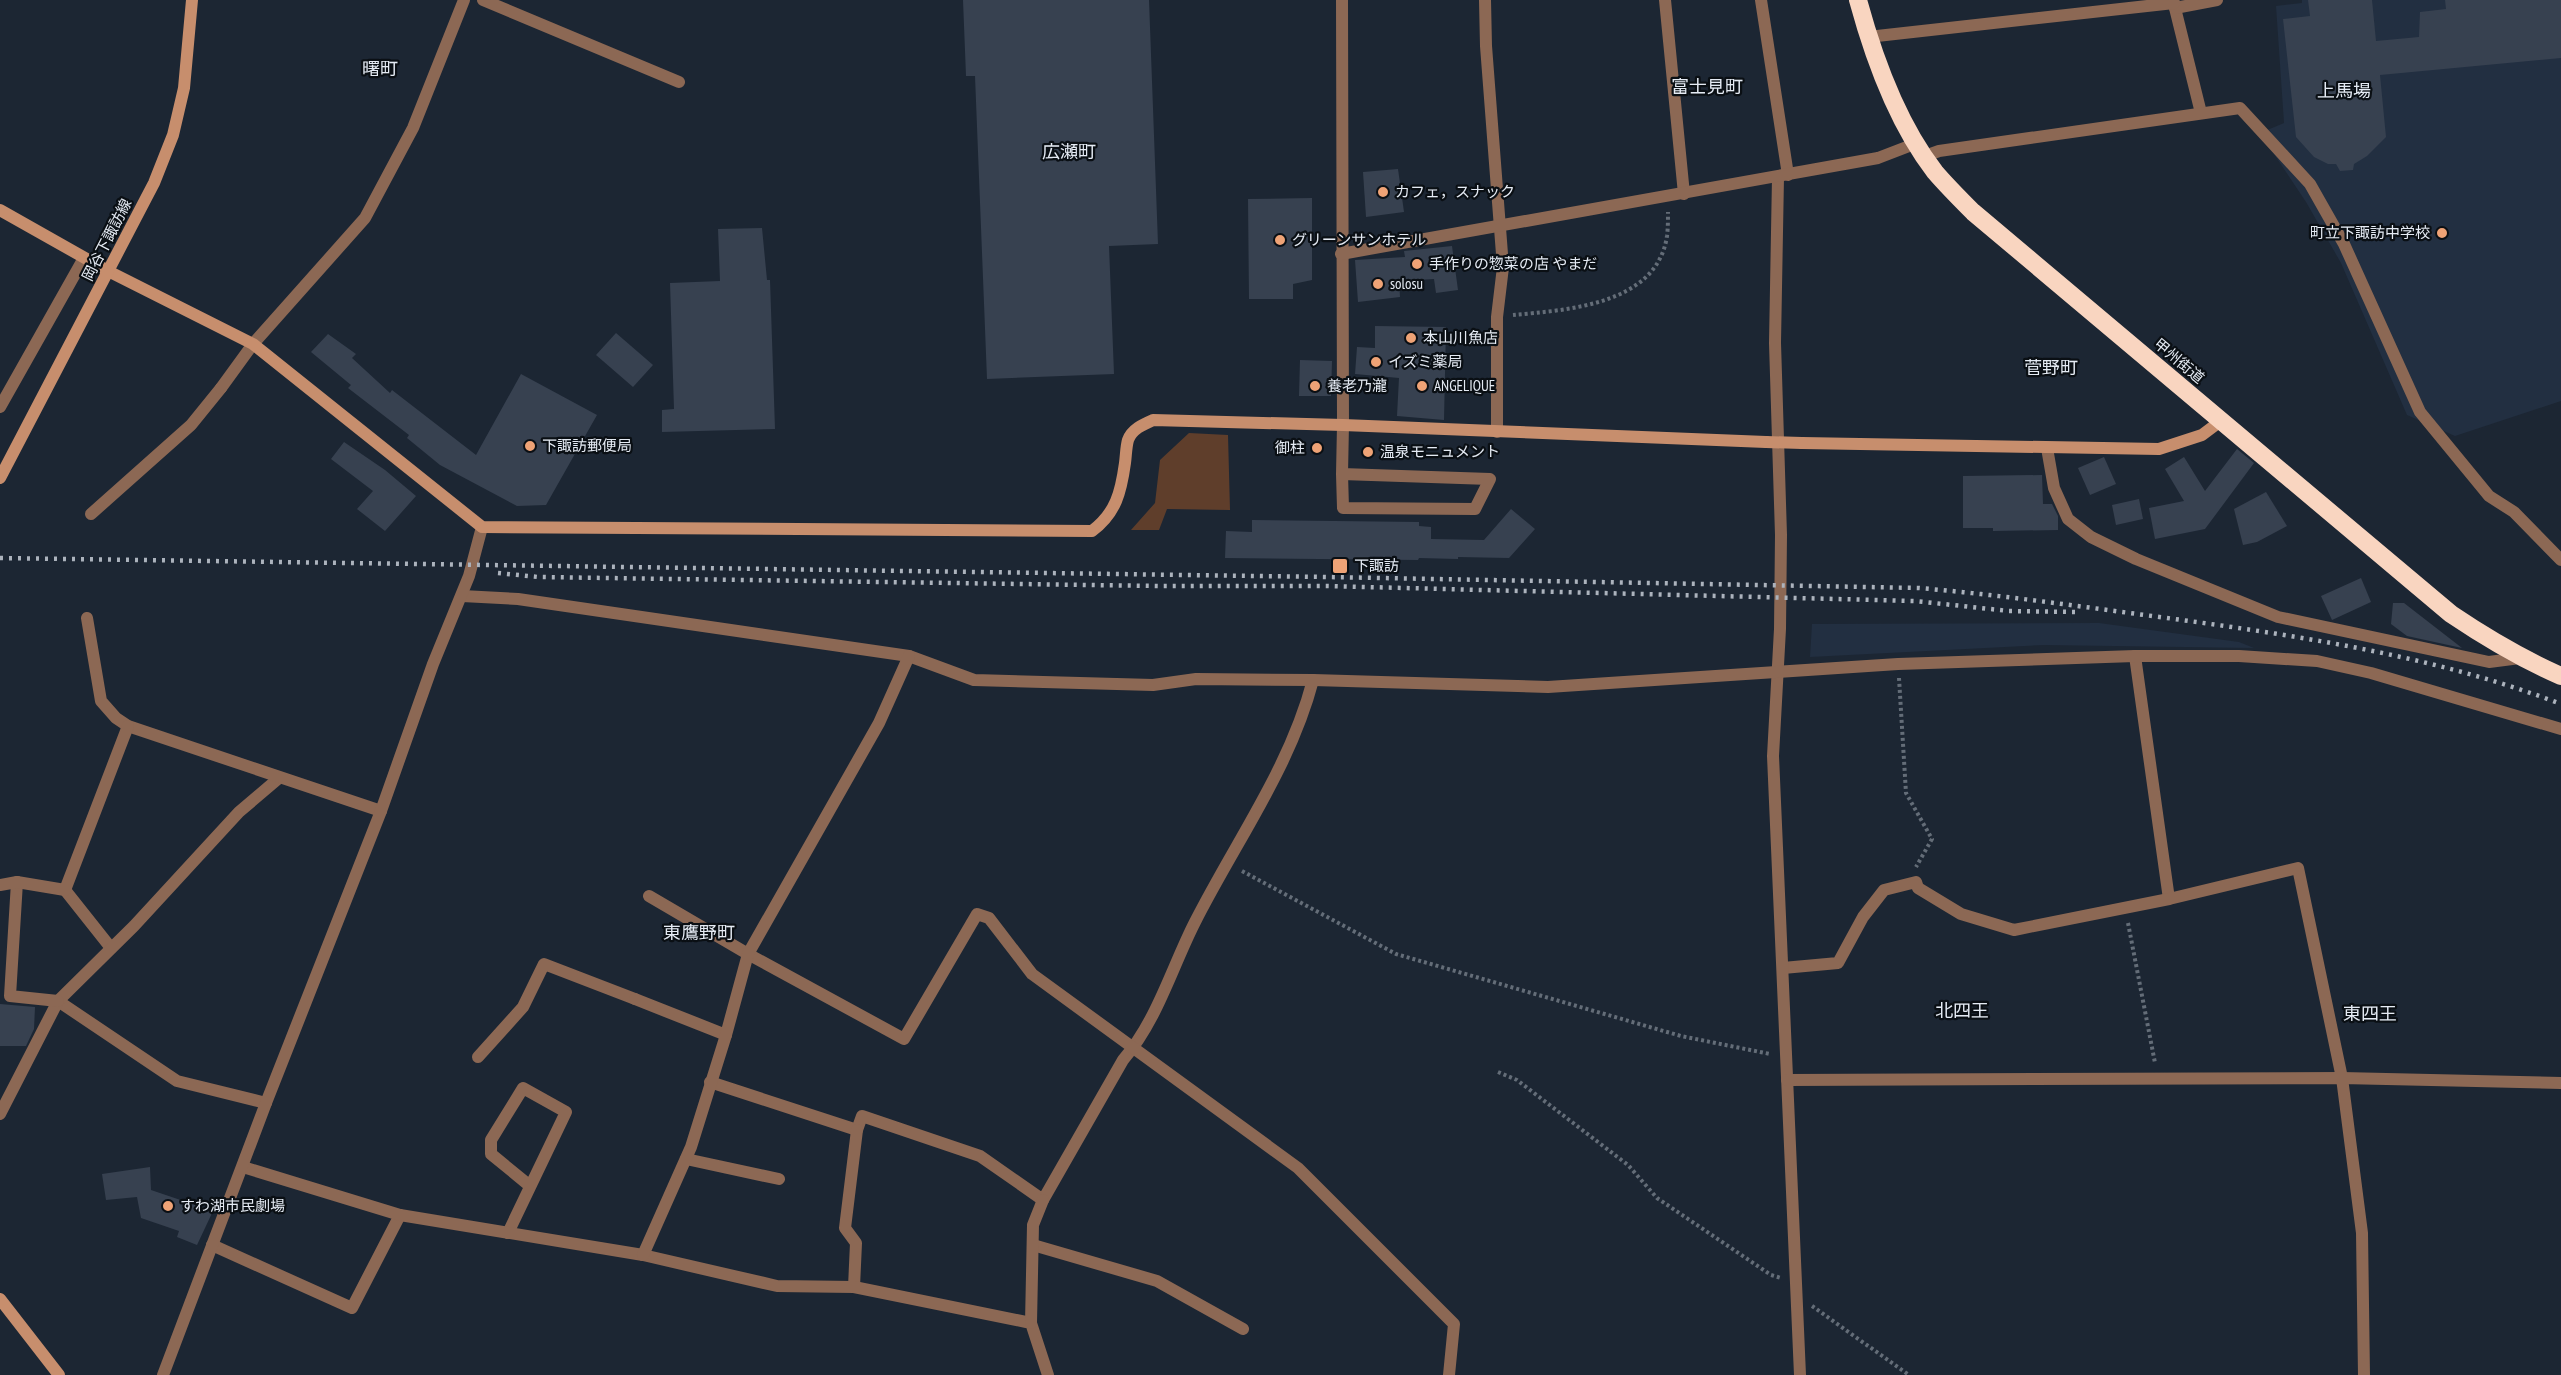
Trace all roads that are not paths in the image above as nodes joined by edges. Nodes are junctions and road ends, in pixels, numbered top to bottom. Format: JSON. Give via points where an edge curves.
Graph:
{"nodes":[{"id":1,"x":192,"y":0,"type":"edge"},
{"id":2,"x":464,"y":0,"type":"edge"},
{"id":3,"x":483,"y":0,"type":"edge"},
{"id":4,"x":1342,"y":0,"type":"edge"},
{"id":5,"x":1485,"y":0,"type":"edge"},
{"id":6,"x":1665,"y":0,"type":"edge"},
{"id":7,"x":1761,"y":0,"type":"edge"},
{"id":8,"x":1857,"y":0,"type":"edge"},
{"id":9,"x":2217,"y":0,"type":"edge"},
{"id":10,"x":2174,"y":4,"type":"edge"},
{"id":11,"x":1868,"y":37,"type":"junction"},
{"id":12,"x":679,"y":82,"type":"dead end"},
{"id":13,"x":2200,"y":113,"type":"junction"},
{"id":14,"x":1921,"y":150,"type":"junction"},
{"id":15,"x":1783,"y":176,"type":"junction"},
{"id":16,"x":1684,"y":194,"type":"junction"},
{"id":17,"x":0,"y":210,"type":"edge"},
{"id":18,"x":1502,"y":225,"type":"junction"},
{"id":19,"x":1341,"y":254,"type":"junction"},
{"id":20,"x":84,"y":258,"type":"junction"},
{"id":21,"x":108,"y":271,"type":"junction"},
{"id":22,"x":253,"y":344,"type":"junction"},
{"id":23,"x":0,"y":407,"type":"edge"},
{"id":24,"x":2222,"y":420,"type":"junction"},
{"id":25,"x":1343,"y":425,"type":"junction"},
{"id":26,"x":1497,"y":432,"type":"junction"},
{"id":27,"x":2047,"y":448,"type":"junction"},
{"id":28,"x":1342,"y":474,"type":"junction"},
{"id":29,"x":0,"y":478,"type":"edge"},
{"id":30,"x":91,"y":514,"type":"dead end"},
{"id":31,"x":482,"y":527,"type":"junction"},
{"id":32,"x":2561,"y":560,"type":"edge"},
{"id":33,"x":462,"y":596,"type":"junction"},
{"id":34,"x":87,"y":618,"type":"dead end"},
{"id":35,"x":909,"y":656,"type":"junction"},
{"id":36,"x":2135,"y":656,"type":"junction"},
{"id":37,"x":2520,"y":658,"type":"junction"},
{"id":38,"x":1776,"y":671,"type":"junction"},
{"id":39,"x":2561,"y":676,"type":"edge"},
{"id":40,"x":1313,"y":680,"type":"junction"},
{"id":41,"x":128,"y":726,"type":"junction"},
{"id":42,"x":2561,"y":729,"type":"edge"},
{"id":43,"x":279,"y":778,"type":"junction"},
{"id":44,"x":381,"y":811,"type":"junction"},
{"id":45,"x":17,"y":882,"type":"junction"},
{"id":46,"x":0,"y":885,"type":"edge"},
{"id":47,"x":65,"y":890,"type":"junction"},
{"id":48,"x":649,"y":896,"type":"dead end"},
{"id":49,"x":2169,"y":899,"type":"junction"},
{"id":50,"x":111,"y":948,"type":"junction"},
{"id":51,"x":748,"y":954,"type":"junction"},
{"id":52,"x":1783,"y":968,"type":"junction"},
{"id":53,"x":58,"y":1001,"type":"junction"},
{"id":54,"x":726,"y":1035,"type":"junction"},
{"id":55,"x":1133,"y":1049,"type":"junction"},
{"id":56,"x":478,"y":1057,"type":"dead end"},
{"id":57,"x":2342,"y":1078,"type":"junction"},
{"id":58,"x":1787,"y":1080,"type":"junction"},
{"id":59,"x":710,"y":1082,"type":"junction"},
{"id":60,"x":2561,"y":1083,"type":"edge"},
{"id":61,"x":266,"y":1103,"type":"junction"},
{"id":62,"x":0,"y":1114,"type":"edge"},
{"id":63,"x":857,"y":1130,"type":"junction"},
{"id":64,"x":686,"y":1159,"type":"junction"},
{"id":65,"x":243,"y":1167,"type":"junction"},
{"id":66,"x":779,"y":1179,"type":"dead end"},
{"id":67,"x":530,"y":1186,"type":"junction"},
{"id":68,"x":1043,"y":1200,"type":"junction"},
{"id":69,"x":400,"y":1215,"type":"junction"},
{"id":70,"x":508,"y":1233,"type":"junction"},
{"id":71,"x":212,"y":1245,"type":"junction"},
{"id":72,"x":1033,"y":1245,"type":"junction"},
{"id":73,"x":643,"y":1255,"type":"junction"},
{"id":74,"x":854,"y":1287,"type":"junction"},
{"id":75,"x":0,"y":1299,"type":"edge"},
{"id":76,"x":1030,"y":1323,"type":"junction"},
{"id":77,"x":1243,"y":1329,"type":"dead end"},
{"id":78,"x":59,"y":1375,"type":"edge"},
{"id":79,"x":163,"y":1375,"type":"edge"},
{"id":80,"x":1048,"y":1375,"type":"edge"},
{"id":81,"x":1449,"y":1375,"type":"edge"},
{"id":82,"x":1800,"y":1375,"type":"edge"},
{"id":83,"x":2364,"y":1375,"type":"edge"}],
"edges":[{"from":1,"to":21,"type":"street","name":"岡谷下諏訪線","via":[[184,88],[173,135],[154,183]]},
{"from":2,"to":22,"type":"street","via":[[413,128],[365,218]]},
{"from":3,"to":12,"type":"street"},
{"from":4,"to":19,"type":"street"},
{"from":5,"to":18,"type":"street"},
{"from":6,"to":16,"type":"street"},
{"from":7,"to":15,"type":"street"},
{"from":8,"to":11,"type":"highway","name":"甲州街道"},
{"from":9,"to":10,"type":"street"},
{"from":10,"to":11,"type":"street"},
{"from":10,"to":13,"type":"street"},
{"from":11,"to":14,"type":"highway","name":"甲州街道","via":[[1883,77]]},
{"from":13,"to":14,"type":"street","via":[[1939,151]]},
{"from":13,"to":32,"type":"street","via":[[2240,108],[2310,184],[2344,244],[2420,411],[2489,496],[2514,512]]},
{"from":14,"to":15,"type":"street"},
{"from":14,"to":24,"type":"highway","name":"甲州街道","via":[[1934,171],[1973,212]]},
{"from":15,"to":16,"type":"street"},
{"from":15,"to":38,"type":"street","via":[[1775,343],[1781,536]]},
{"from":16,"to":18,"type":"street"},
{"from":17,"to":20,"type":"street"},
{"from":18,"to":19,"type":"street"},
{"from":18,"to":26,"type":"street"},
{"from":19,"to":25,"type":"street"},
{"from":20,"to":21,"type":"street"},
{"from":20,"to":23,"type":"street"},
{"from":21,"to":22,"type":"street"},
{"from":21,"to":29,"type":"street","name":"岡谷下諏訪線"},
{"from":22,"to":30,"type":"street","via":[[191,425]]},
{"from":22,"to":31,"type":"street"},
{"from":24,"to":27,"type":"street","via":[[2202,435],[2159,449]]},
{"from":24,"to":37,"type":"highway","name":"甲州街道","via":[[2451,614]]},
{"from":25,"to":26,"type":"street"},
{"from":25,"to":28,"type":"street"},
{"from":25,"to":31,"type":"street","via":[[1153,420],[1129,438],[1116,502],[1106,521],[1092,531]]},
{"from":26,"to":27,"type":"street","bridge":true},
{"from":27,"to":37,"type":"street","via":[[2054,488],[2068,519],[2091,537],[2136,559],[2278,617],[2489,662]]},
{"from":28,"to":28,"type":"street","via":[[1343,508],[1476,509],[1490,479]]},
{"from":31,"to":33,"type":"street"},
{"from":33,"to":35,"type":"street","via":[[518,599]]},
{"from":33,"to":44,"type":"street","via":[[433,664]]},
{"from":34,"to":41,"type":"street","via":[[101,701]]},
{"from":35,"to":40,"type":"street","via":[[974,680],[1153,685],[1196,679]]},
{"from":35,"to":51,"type":"street","via":[[879,723]]},
{"from":36,"to":38,"type":"street"},
{"from":36,"to":42,"type":"street","via":[[2317,661]]},
{"from":36,"to":49,"type":"street"},
{"from":37,"to":39,"type":"highway","name":"甲州街道"},
{"from":38,"to":40,"type":"street","via":[[1548,687]]},
{"from":38,"to":52,"type":"street","via":[[1773,756]]},
{"from":40,"to":55,"type":"street","via":[[1281,768],[1195,922]]},
{"from":41,"to":43,"type":"street"},
{"from":41,"to":47,"type":"street"},
{"from":43,"to":44,"type":"street"},
{"from":43,"to":50,"type":"street","via":[[238,812]]},
{"from":44,"to":61,"type":"street"},
{"from":45,"to":46,"type":"street"},
{"from":45,"to":47,"type":"street"},
{"from":45,"to":53,"type":"street","via":[[10,996]]},
{"from":47,"to":50,"type":"street"},
{"from":48,"to":51,"type":"street"},
{"from":49,"to":52,"type":"street","via":[[2014,930],[1960,914],[1918,888],[1916,882],[1884,890],[1863,917],[1838,963]]},
{"from":49,"to":57,"type":"street","via":[[2298,868]]},
{"from":50,"to":53,"type":"street"},
{"from":51,"to":54,"type":"street"},
{"from":51,"to":55,"type":"street","via":[[904,1039],[977,914],[989,918],[1032,974]]},
{"from":52,"to":58,"type":"street"},
{"from":53,"to":61,"type":"street","via":[[177,1082]]},
{"from":53,"to":62,"type":"street"},
{"from":54,"to":56,"type":"street","via":[[544,964],[523,1007]]},
{"from":54,"to":59,"type":"street"},
{"from":55,"to":68,"type":"street"},
{"from":55,"to":81,"type":"street","via":[[1298,1168],[1454,1324]]},
{"from":57,"to":58,"type":"street"},
{"from":57,"to":60,"type":"street"},
{"from":57,"to":83,"type":"street","via":[[2362,1233]]},
{"from":58,"to":82,"type":"street"},
{"from":59,"to":63,"type":"street"},
{"from":59,"to":64,"type":"street"},
{"from":61,"to":65,"type":"street"},
{"from":63,"to":68,"type":"street","via":[[862,1116],[980,1156]]},
{"from":63,"to":74,"type":"street","via":[[845,1228],[856,1243]]},
{"from":64,"to":66,"type":"street"},
{"from":64,"to":73,"type":"street"},
{"from":65,"to":69,"type":"street"},
{"from":65,"to":71,"type":"street"},
{"from":67,"to":67,"type":"street","via":[[566,1112],[523,1088],[490,1140],[491,1154]]},
{"from":67,"to":70,"type":"street"},
{"from":68,"to":72,"type":"street","via":[[1033,1225]]},
{"from":69,"to":70,"type":"street"},
{"from":69,"to":71,"type":"street","via":[[352,1308]]},
{"from":70,"to":73,"type":"street"},
{"from":71,"to":79,"type":"street"},
{"from":72,"to":76,"type":"street"},
{"from":72,"to":77,"type":"street","via":[[1157,1281]]},
{"from":73,"to":74,"type":"street","via":[[777,1286]]},
{"from":74,"to":76,"type":"street"},
{"from":75,"to":78,"type":"street"},
{"from":76,"to":80,"type":"street"}]}
